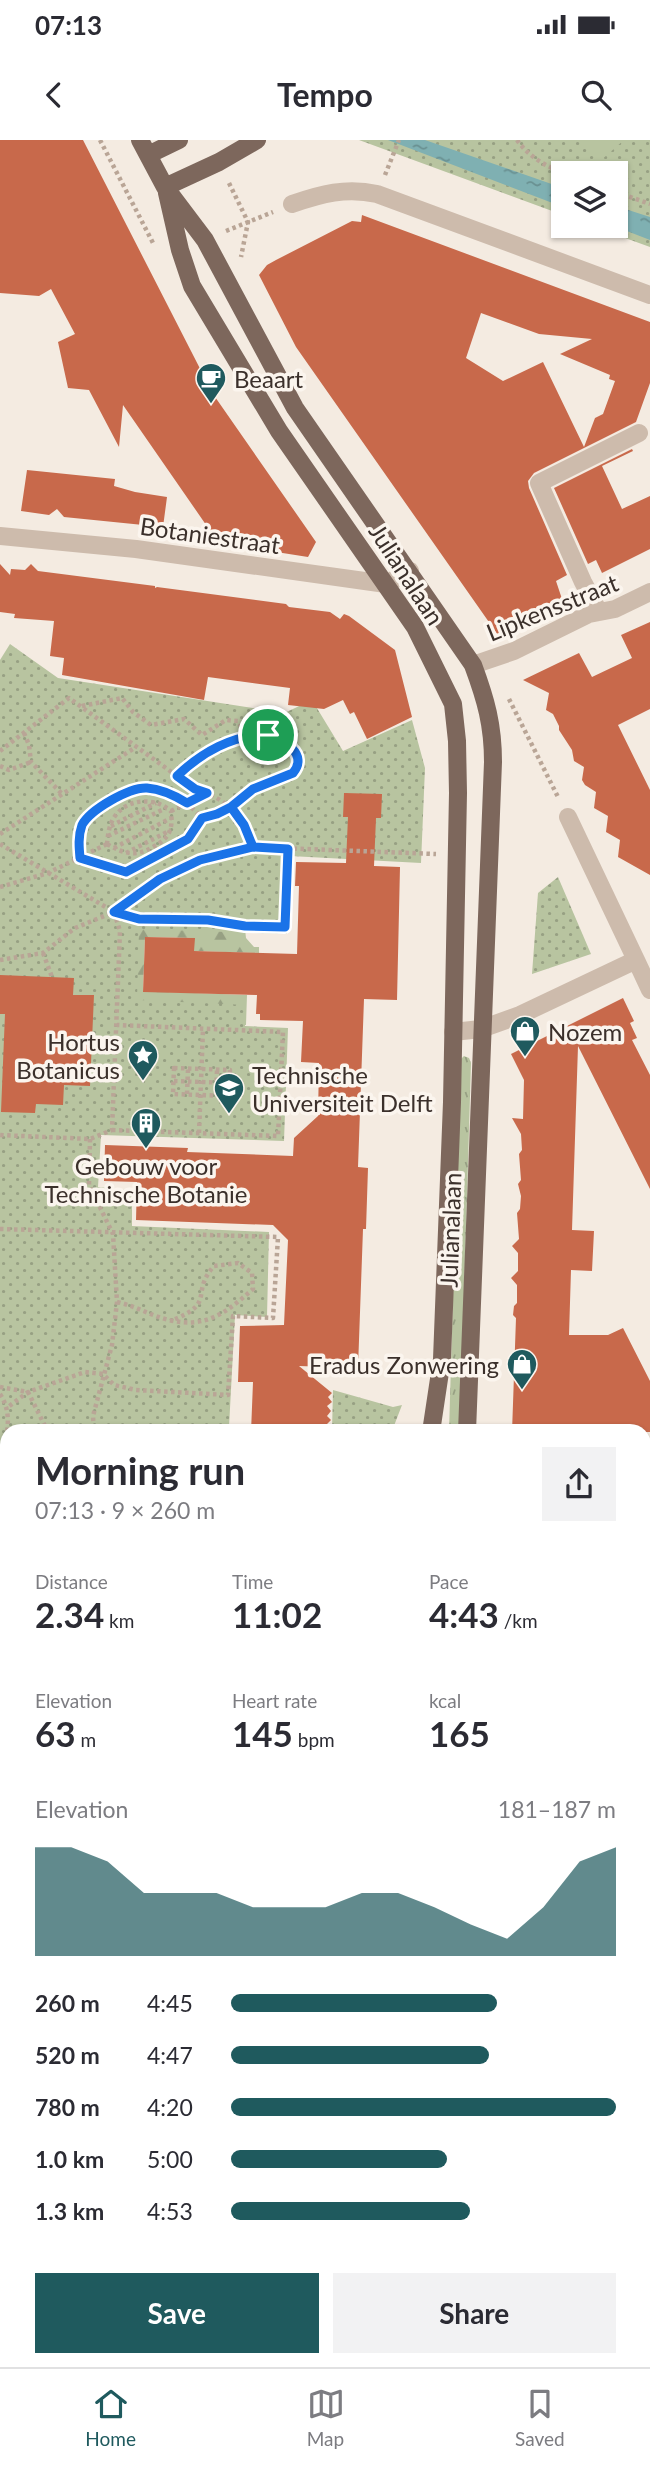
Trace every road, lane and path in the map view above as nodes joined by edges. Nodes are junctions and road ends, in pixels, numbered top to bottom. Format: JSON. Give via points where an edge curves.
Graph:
{"nodes":[{"id":1,"x":100,"y":140,"type":"edge"},
{"id":2,"x":178,"y":140,"type":"edge"},
{"id":3,"x":257,"y":140,"type":"edge"},
{"id":4,"x":399,"y":140,"type":"edge"},
{"id":5,"x":517,"y":140,"type":"edge"},
{"id":6,"x":144,"y":148,"type":"edge"},
{"id":7,"x":394,"y":154,"type":"dead end"},
{"id":8,"x":219,"y":163,"type":"junction"},
{"id":9,"x":551,"y":167,"type":"edge"},
{"id":10,"x":165,"y":187,"type":"junction"},
{"id":11,"x":628,"y":196,"type":"edge"},
{"id":12,"x":292,"y":204,"type":"dead end"},
{"id":13,"x":650,"y":204,"type":"edge"},
{"id":14,"x":154,"y":246,"type":"dead end"},
{"id":15,"x":233,"y":295,"type":"junction"},
{"id":16,"x":650,"y":295,"type":"edge"},
{"id":17,"x":639,"y":433,"type":"dead end"},
{"id":18,"x":0,"y":536,"type":"edge"},
{"id":19,"x":410,"y":571,"type":"junction"},
{"id":20,"x":386,"y":584,"type":"junction"},
{"id":21,"x":650,"y":592,"type":"edge"},
{"id":22,"x":599,"y":612,"type":"junction"},
{"id":23,"x":473,"y":665,"type":"junction"},
{"id":24,"x":81,"y":706,"type":"junction"},
{"id":25,"x":24,"y":733,"type":"junction"},
{"id":26,"x":246,"y":736,"type":"junction"},
{"id":27,"x":136,"y":747,"type":"junction"},
{"id":28,"x":0,"y":751,"type":"edge"},
{"id":29,"x":31,"y":762,"type":"junction"},
{"id":30,"x":0,"y":766,"type":"edge"},
{"id":31,"x":177,"y":776,"type":"junction"},
{"id":32,"x":207,"y":793,"type":"junction"},
{"id":33,"x":62,"y":794,"type":"junction"},
{"id":34,"x":157,"y":803,"type":"junction"},
{"id":35,"x":187,"y":803,"type":"junction"},
{"id":36,"x":231,"y":807,"type":"junction"},
{"id":37,"x":169,"y":809,"type":"junction"},
{"id":38,"x":568,"y":817,"type":"dead end"},
{"id":39,"x":172,"y":818,"type":"junction"},
{"id":40,"x":202,"y":818,"type":"junction"},
{"id":41,"x":110,"y":827,"type":"junction"},
{"id":42,"x":0,"y":834,"type":"edge"},
{"id":43,"x":108,"y":836,"type":"junction"},
{"id":44,"x":0,"y":844,"type":"edge"},
{"id":45,"x":107,"y":844,"type":"junction"},
{"id":46,"x":253,"y":847,"type":"junction"},
{"id":47,"x":114,"y":848,"type":"junction"},
{"id":48,"x":288,"y":849,"type":"junction"},
{"id":49,"x":422,"y":855,"type":"dead end"},
{"id":50,"x":80,"y":858,"type":"junction"},
{"id":51,"x":48,"y":873,"type":"junction"},
{"id":52,"x":0,"y":887,"type":"edge"},
{"id":53,"x":114,"y":912,"type":"junction"},
{"id":54,"x":43,"y":953,"type":"junction"},
{"id":55,"x":0,"y":960,"type":"edge"},
{"id":56,"x":636,"y":960,"type":"junction"},
{"id":57,"x":52,"y":977,"type":"dead end"},
{"id":58,"x":650,"y":990,"type":"edge"},
{"id":59,"x":117,"y":1025,"type":"junction"},
{"id":60,"x":203,"y":1028,"type":"junction"},
{"id":61,"x":481,"y":1030,"type":"junction"},
{"id":62,"x":453,"y":1032,"type":"junction"},
{"id":63,"x":188,"y":1069,"type":"junction"},
{"id":64,"x":201,"y":1069,"type":"junction"},
{"id":65,"x":217,"y":1070,"type":"junction"},
{"id":66,"x":174,"y":1081,"type":"junction"},
{"id":67,"x":187,"y":1082,"type":"junction"},
{"id":68,"x":201,"y":1082,"type":"junction"},
{"id":69,"x":216,"y":1083,"type":"junction"},
{"id":70,"x":230,"y":1083,"type":"junction"},
{"id":71,"x":187,"y":1094,"type":"junction"},
{"id":72,"x":201,"y":1095,"type":"junction"},
{"id":73,"x":216,"y":1095,"type":"junction"},
{"id":74,"x":112,"y":1130,"type":"junction"},
{"id":75,"x":199,"y":1133,"type":"junction"},
{"id":76,"x":0,"y":1135,"type":"edge"},
{"id":77,"x":90,"y":1139,"type":"junction"},
{"id":78,"x":0,"y":1228,"type":"edge"},
{"id":79,"x":113,"y":1234,"type":"junction"},
{"id":80,"x":117,"y":1302,"type":"junction"},
{"id":81,"x":170,"y":1321,"type":"junction"},
{"id":82,"x":103,"y":1374,"type":"junction"},
{"id":83,"x":0,"y":1387,"type":"edge"},
{"id":84,"x":28,"y":1392,"type":"junction"},
{"id":85,"x":0,"y":1394,"type":"edge"},
{"id":86,"x":8,"y":1406,"type":"junction"},
{"id":87,"x":4,"y":1424,"type":"edge"},
{"id":88,"x":44,"y":1424,"type":"edge"},
{"id":89,"x":94,"y":1424,"type":"edge"},
{"id":90,"x":432,"y":1424,"type":"edge"},
{"id":91,"x":467,"y":1424,"type":"edge"}],
"edges":[{"from":1,"to":14,"type":"path"},
{"from":2,"to":6,"type":"main road"},
{"from":3,"to":8,"type":"main road"},
{"from":4,"to":7,"type":"path"},
{"from":5,"to":9,"type":"path"},
{"from":6,"to":10,"type":"main road","name":"Julianalaan"},
{"from":8,"to":10,"type":"main road"},
{"from":8,"to":15,"type":"path","via":[[248,222]]},
{"from":10,"to":15,"type":"main road","name":"Julianalaan","via":[[205,240]]},
{"from":10,"to":20,"type":"main road","name":"Julianalaan","via":[[192,285],[279,431]]},
{"from":11,"to":13,"type":"path"},
{"from":12,"to":16,"type":"street","via":[[333,192],[377,194]]},
{"from":15,"to":19,"type":"main road","name":"Julianalaan","via":[[295,408]]},
{"from":17,"to":22,"type":"street","via":[[538,483]]},
{"from":18,"to":20,"type":"street","name":"Botaniestraat","via":[[136,549]]},
{"from":19,"to":20,"type":"street"},
{"from":19,"to":23,"type":"main road","name":"Julianalaan"},
{"from":20,"to":62,"type":"main road","name":"Julianalaan","via":[[415,627],[453,704],[458,793]]},
{"from":21,"to":22,"type":"street","name":"Lipkensstraat"},
{"from":22,"to":23,"type":"street","name":"Lipkensstraat"},
{"from":23,"to":61,"type":"main road","name":"Julianalaan","via":[[493,735]]},
{"from":24,"to":25,"type":"path","via":[[69,698]]},
{"from":24,"to":26,"type":"path","via":[[122,698],[151,725],[184,719],[202,735],[226,720],[238,720]]},
{"from":24,"to":27,"type":"path"},
{"from":25,"to":28,"type":"path"},
{"from":25,"to":29,"type":"path"},
{"from":26,"to":31,"type":"path","via":[[196,758]]},
{"from":26,"to":36,"type":"path","via":[[283,739],[296,752],[297,768],[253,789]]},
{"from":27,"to":31,"type":"path"},
{"from":27,"to":33,"type":"path"},
{"from":29,"to":30,"type":"path","via":[[9,770]]},
{"from":29,"to":33,"type":"path"},
{"from":31,"to":32,"type":"path"},
{"from":32,"to":35,"type":"path"},
{"from":32,"to":36,"type":"path"},
{"from":33,"to":42,"type":"path"},
{"from":34,"to":37,"type":"path"},
{"from":34,"to":41,"type":"path"},
{"from":34,"to":41,"type":"path","via":[[132,804],[117,813]]},
{"from":35,"to":37,"type":"path"},
{"from":35,"to":40,"type":"path"},
{"from":35,"to":50,"type":"path","via":[[169,792],[144,787],[126,792],[93,812],[83,824]]},
{"from":36,"to":40,"type":"path"},
{"from":36,"to":46,"type":"path"},
{"from":37,"to":39,"type":"path"},
{"from":37,"to":43,"type":"path"},
{"from":38,"to":56,"type":"street"},
{"from":39,"to":47,"type":"path"},
{"from":39,"to":47,"type":"path","via":[[171,830],[125,853]]},
{"from":40,"to":50,"type":"path","via":[[188,839],[126,872]]},
{"from":41,"to":43,"type":"path"},
{"from":43,"to":45,"type":"path"},
{"from":44,"to":51,"type":"path"},
{"from":45,"to":47,"type":"path"},
{"from":45,"to":50,"type":"path"},
{"from":46,"to":48,"type":"path"},
{"from":46,"to":53,"type":"path","via":[[200,860],[170,874]]},
{"from":48,"to":49,"type":"path"},
{"from":48,"to":53,"type":"path","via":[[285,927],[139,919]]},
{"from":50,"to":51,"type":"path"},
{"from":51,"to":52,"type":"path"},
{"from":51,"to":53,"type":"path"},
{"from":53,"to":54,"type":"path","via":[[75,928]]},
{"from":53,"to":59,"type":"path","via":[[120,932]]},
{"from":54,"to":55,"type":"path"},
{"from":54,"to":57,"type":"path"},
{"from":56,"to":58,"type":"street"},
{"from":56,"to":61,"type":"street"},
{"from":59,"to":60,"type":"path"},
{"from":59,"to":74,"type":"path"},
{"from":60,"to":64,"type":"path"},
{"from":60,"to":75,"type":"path","via":[[282,1031],[278,1136]]},
{"from":61,"to":62,"type":"street"},
{"from":61,"to":91,"type":"main road","name":"Julianalaan"},
{"from":62,"to":90,"type":"main road","name":"Julianalaan","via":[[442,1359]]},
{"from":63,"to":64,"type":"path"},
{"from":63,"to":66,"type":"path","via":[[174,1068]]},
{"from":63,"to":67,"type":"path"},
{"from":64,"to":65,"type":"path"},
{"from":64,"to":68,"type":"path"},
{"from":65,"to":69,"type":"path"},
{"from":65,"to":70,"type":"path","via":[[230,1070]]},
{"from":66,"to":67,"type":"path"},
{"from":66,"to":71,"type":"path","via":[[173,1094]]},
{"from":67,"to":68,"type":"path"},
{"from":67,"to":71,"type":"path"},
{"from":68,"to":69,"type":"path"},
{"from":68,"to":72,"type":"path"},
{"from":69,"to":70,"type":"path"},
{"from":69,"to":73,"type":"path"},
{"from":70,"to":73,"type":"path","via":[[229,1096]]},
{"from":71,"to":72,"type":"path"},
{"from":72,"to":73,"type":"path"},
{"from":72,"to":75,"type":"path"},
{"from":74,"to":75,"type":"path"},
{"from":74,"to":77,"type":"path"},
{"from":76,"to":77,"type":"path"},
{"from":77,"to":79,"type":"path","via":[[89,1185]]},
{"from":78,"to":79,"type":"path"},
{"from":79,"to":80,"type":"path"},
{"from":79,"to":82,"type":"path","via":[[278,1237],[273,1318],[233,1316],[228,1395],[136,1390],[114,1385]]},
{"from":80,"to":81,"type":"path"},
{"from":80,"to":82,"type":"path"},
{"from":81,"to":81,"type":"path","via":[[200,1323],[219,1315],[253,1289],[252,1273],[238,1263],[214,1266],[205,1276],[196,1310]]},
{"from":82,"to":84,"type":"path","via":[[85,1372]]},
{"from":82,"to":89,"type":"path"},
{"from":83,"to":84,"type":"path"},
{"from":84,"to":86,"type":"path"},
{"from":84,"to":88,"type":"path"},
{"from":85,"to":86,"type":"path"},
{"from":86,"to":87,"type":"path"}]}
